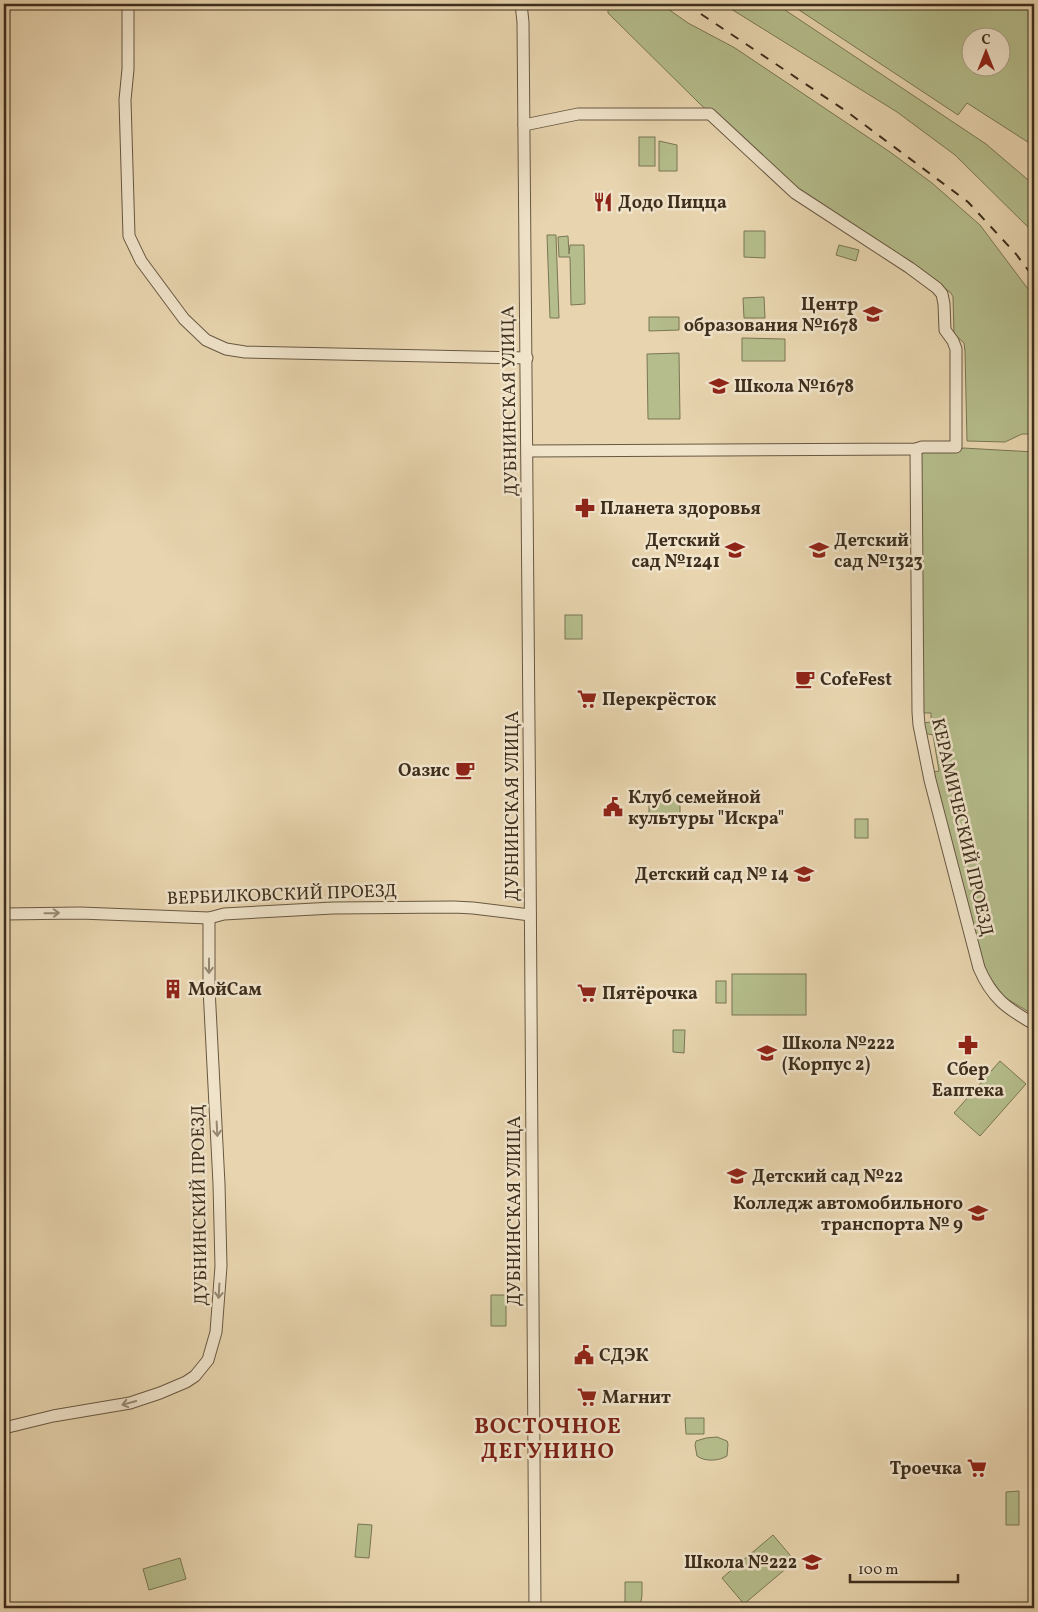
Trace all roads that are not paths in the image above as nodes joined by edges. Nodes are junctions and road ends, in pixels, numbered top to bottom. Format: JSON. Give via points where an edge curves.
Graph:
{"nodes":[{"id":1,"x":128,"y":4,"type":"edge"},
{"id":2,"x":521,"y":4,"type":"edge"},
{"id":3,"x":524,"y":125,"type":"junction"},
{"id":4,"x":527,"y":358,"type":"junction"},
{"id":5,"x":916,"y":449,"type":"junction"},
{"id":6,"x":528,"y":451,"type":"junction"},
{"id":7,"x":4,"y":914,"type":"edge"},
{"id":8,"x":530,"y":915,"type":"junction"},
{"id":9,"x":209,"y":918,"type":"junction"},
{"id":10,"x":1034,"y":1024,"type":"edge"},
{"id":11,"x":4,"y":1428,"type":"edge"},
{"id":12,"x":535,"y":1608,"type":"edge"}],
"edges":[{"from":1,"to":4,"type":"street","via":[[125,100],[129,236],[141,261],[184,319],[206,340],[226,349],[245,352]]},
{"from":2,"to":3,"type":"street","name":"ДУБНИНСКАЯ УЛИЦА"},
{"from":3,"to":4,"type":"street","name":"ДУБНИНСКАЯ УЛИЦА"},
{"from":3,"to":5,"type":"street","via":[[578,114],[710,114],[795,193],[933,284],[942,294],[944,330],[956,349],[956,447]]},
{"from":4,"to":6,"type":"street","name":"ДУБНИНСКАЯ УЛИЦА"},
{"from":5,"to":6,"type":"street"},
{"from":5,"to":10,"type":"street","name":"КЕРАМИЧЕСКИЙ ПРОЕЗД","via":[[918,712],[921,737],[979,968],[997,999]]},
{"from":6,"to":8,"type":"street","name":"ДУБНИНСКАЯ УЛИЦА"},
{"from":7,"to":9,"type":"street","name":"ВЕРБИЛКОВСКИЙ ПРОЕЗД","one_way":true},
{"from":8,"to":9,"type":"street","name":"ВЕРБИЛКОВСКИЙ ПРОЕЗД","via":[[473,908],[369,907],[243,912]]},
{"from":8,"to":12,"type":"street","name":"ДУБНИНСКАЯ УЛИЦА"},
{"from":9,"to":11,"type":"street","name":"ДУБНИНСКИЙ ПРОЕЗД","one_way":true,"via":[[220,1266],[217,1324],[208,1360],[186,1382],[130,1403]]}]}
